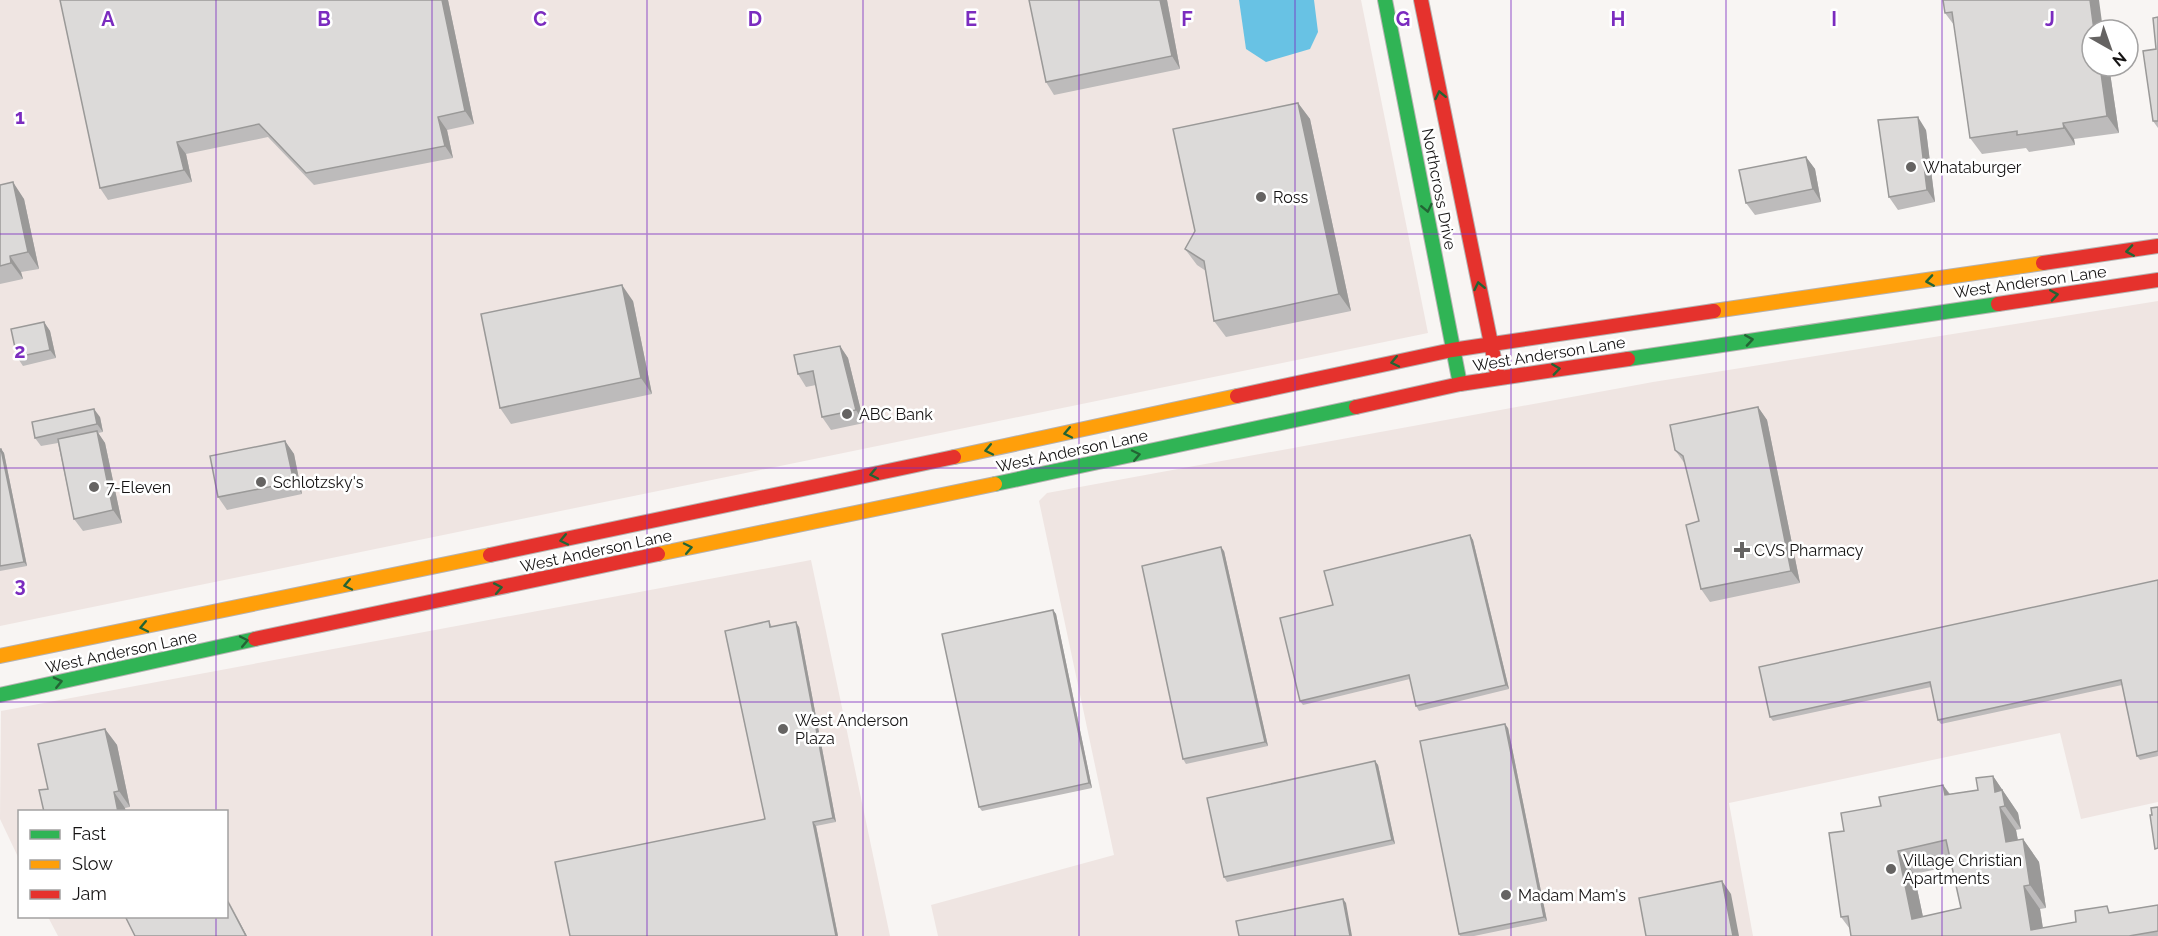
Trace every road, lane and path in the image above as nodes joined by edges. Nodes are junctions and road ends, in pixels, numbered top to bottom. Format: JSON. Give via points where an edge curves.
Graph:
{"nodes":[{"id":1,"x":1385,"y":0,"type":"edge"},
{"id":2,"x":1421,"y":0,"type":"edge"},
{"id":3,"x":1429,"y":43,"type":"junction"},
{"id":4,"x":1395,"y":55,"type":"junction"},
{"id":5,"x":2158,"y":246,"type":"edge"},
{"id":6,"x":2158,"y":280,"type":"edge"},
{"id":7,"x":1992,"y":288,"type":"junction"},
{"id":8,"x":1491,"y":344,"type":"junction"},
{"id":9,"x":1452,"y":350,"type":"junction"},
{"id":10,"x":1498,"y":378,"type":"junction"},
{"id":11,"x":1460,"y":384,"type":"junction"},
{"id":12,"x":1233,"y":397,"type":"junction"},
{"id":13,"x":1200,"y":420,"type":"dead end"},
{"id":14,"x":1089,"y":451,"type":"dead end"},
{"id":15,"x":1078,"y":467,"type":"junction"},
{"id":16,"x":936,"y":479,"type":"junction"},
{"id":17,"x":437,"y":584,"type":"junction"},
{"id":18,"x":410,"y":589,"type":"junction"},
{"id":19,"x":0,"y":656,"type":"edge"},
{"id":20,"x":0,"y":696,"type":"edge"}],
"edges":[{"from":1,"to":4,"type":"main road","name":"Northcross Drive"},
{"from":2,"to":3,"type":"main road","name":"Northcross Drive"},
{"from":3,"to":4,"type":"main road"},
{"from":8,"to":3,"type":"main road","name":"Northcross Drive","one_way":true},
{"from":4,"to":9,"type":"main road","name":"Northcross Drive","one_way":true},
{"from":5,"to":7,"type":"main road","name":"West Anderson Lane","one_way":true},
{"from":7,"to":6,"type":"main road","name":"West Anderson Lane","one_way":true},
{"from":7,"to":8,"type":"main road","name":"West Anderson Lane","one_way":true},
{"from":10,"to":7,"type":"main road","name":"West Anderson Lane","one_way":true},
{"from":8,"to":9,"type":"main road","name":"West Anderson Lane"},
{"from":8,"to":10,"type":"main road","name":"Northcross Drive"},
{"from":9,"to":11,"type":"main road","name":"Northcross Drive"},
{"from":9,"to":12,"type":"main road","name":"West Anderson Lane","one_way":true},
{"from":10,"to":11,"type":"main road","name":"West Anderson Lane"},
{"from":15,"to":11,"type":"main road","name":"West Anderson Lane","one_way":true},
{"from":12,"to":13,"type":"main road"},
{"from":12,"to":16,"type":"main road","name":"West Anderson Lane","one_way":true},
{"from":14,"to":15,"type":"main road"},
{"from":15,"to":16,"type":"main road","name":"West Anderson Lane"},
{"from":16,"to":17,"type":"main road","name":"West Anderson Lane","one_way":true},
{"from":17,"to":16,"type":"main road","name":"West Anderson Lane","one_way":true},
{"from":17,"to":18,"type":"main road","name":"West Anderson Lane"},
{"from":17,"to":18,"type":"main road","name":"West Anderson Lane"},
{"from":18,"to":19,"type":"main road","name":"West Anderson Lane","one_way":true},
{"from":20,"to":18,"type":"main road","name":"West Anderson Lane","one_way":true}]}
